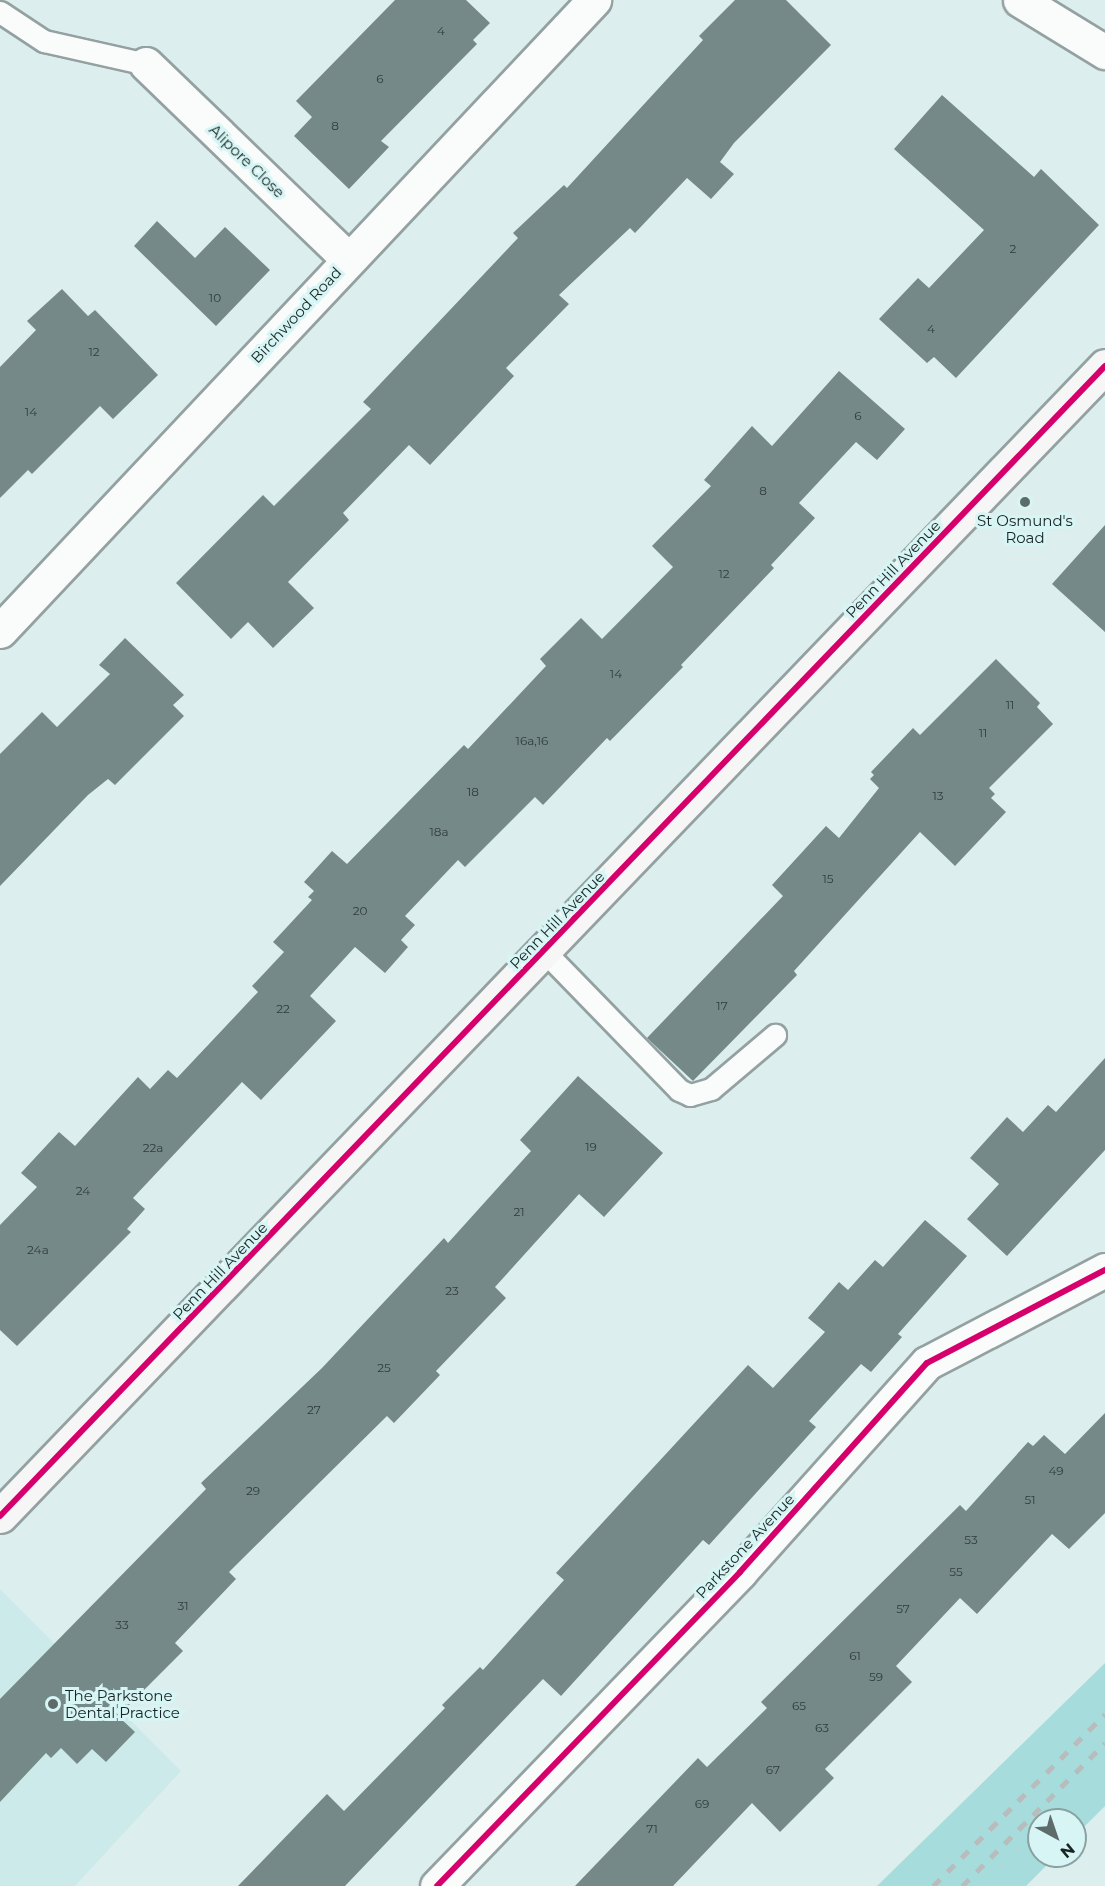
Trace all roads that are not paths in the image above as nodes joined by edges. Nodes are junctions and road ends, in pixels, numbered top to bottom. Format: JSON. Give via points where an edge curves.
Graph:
{"nodes":[{"id":1,"x":594,"y":0,"type":"edge"},
{"id":2,"x":1020,"y":0,"type":"edge"},
{"id":3,"x":0,"y":12,"type":"edge"},
{"id":4,"x":1105,"y":52,"type":"edge"},
{"id":5,"x":146,"y":64,"type":"joint"},
{"id":6,"x":348,"y":259,"type":"junction"},
{"id":7,"x":1105,"y":366,"type":"edge"},
{"id":8,"x":0,"y":631,"type":"edge"},
{"id":9,"x":544,"y":951,"type":"junction"},
{"id":10,"x":775,"y":1035,"type":"dead end"},
{"id":11,"x":1105,"y":1269,"type":"edge"},
{"id":12,"x":0,"y":1516,"type":"edge"},
{"id":13,"x":437,"y":1886,"type":"edge"}],
"edges":[{"from":1,"to":6,"type":"street","name":"Birchwood Road"},
{"from":2,"to":4,"type":"street"},
{"from":3,"to":5,"type":"lane","via":[[44,41]]},
{"from":5,"to":6,"type":"street","name":"Alipore Close"},
{"from":6,"to":8,"type":"street","name":"Birchwood Road"},
{"from":7,"to":9,"type":"street","name":"Penn Hill Avenue"},
{"from":9,"to":10,"type":"lane","via":[[679,1090],[690,1095],[711,1089]]},
{"from":9,"to":12,"type":"street","name":"Penn Hill Avenue"},
{"from":11,"to":13,"type":"street","name":"Parkstone Avenue","via":[[927,1363],[740,1572]]}]}
